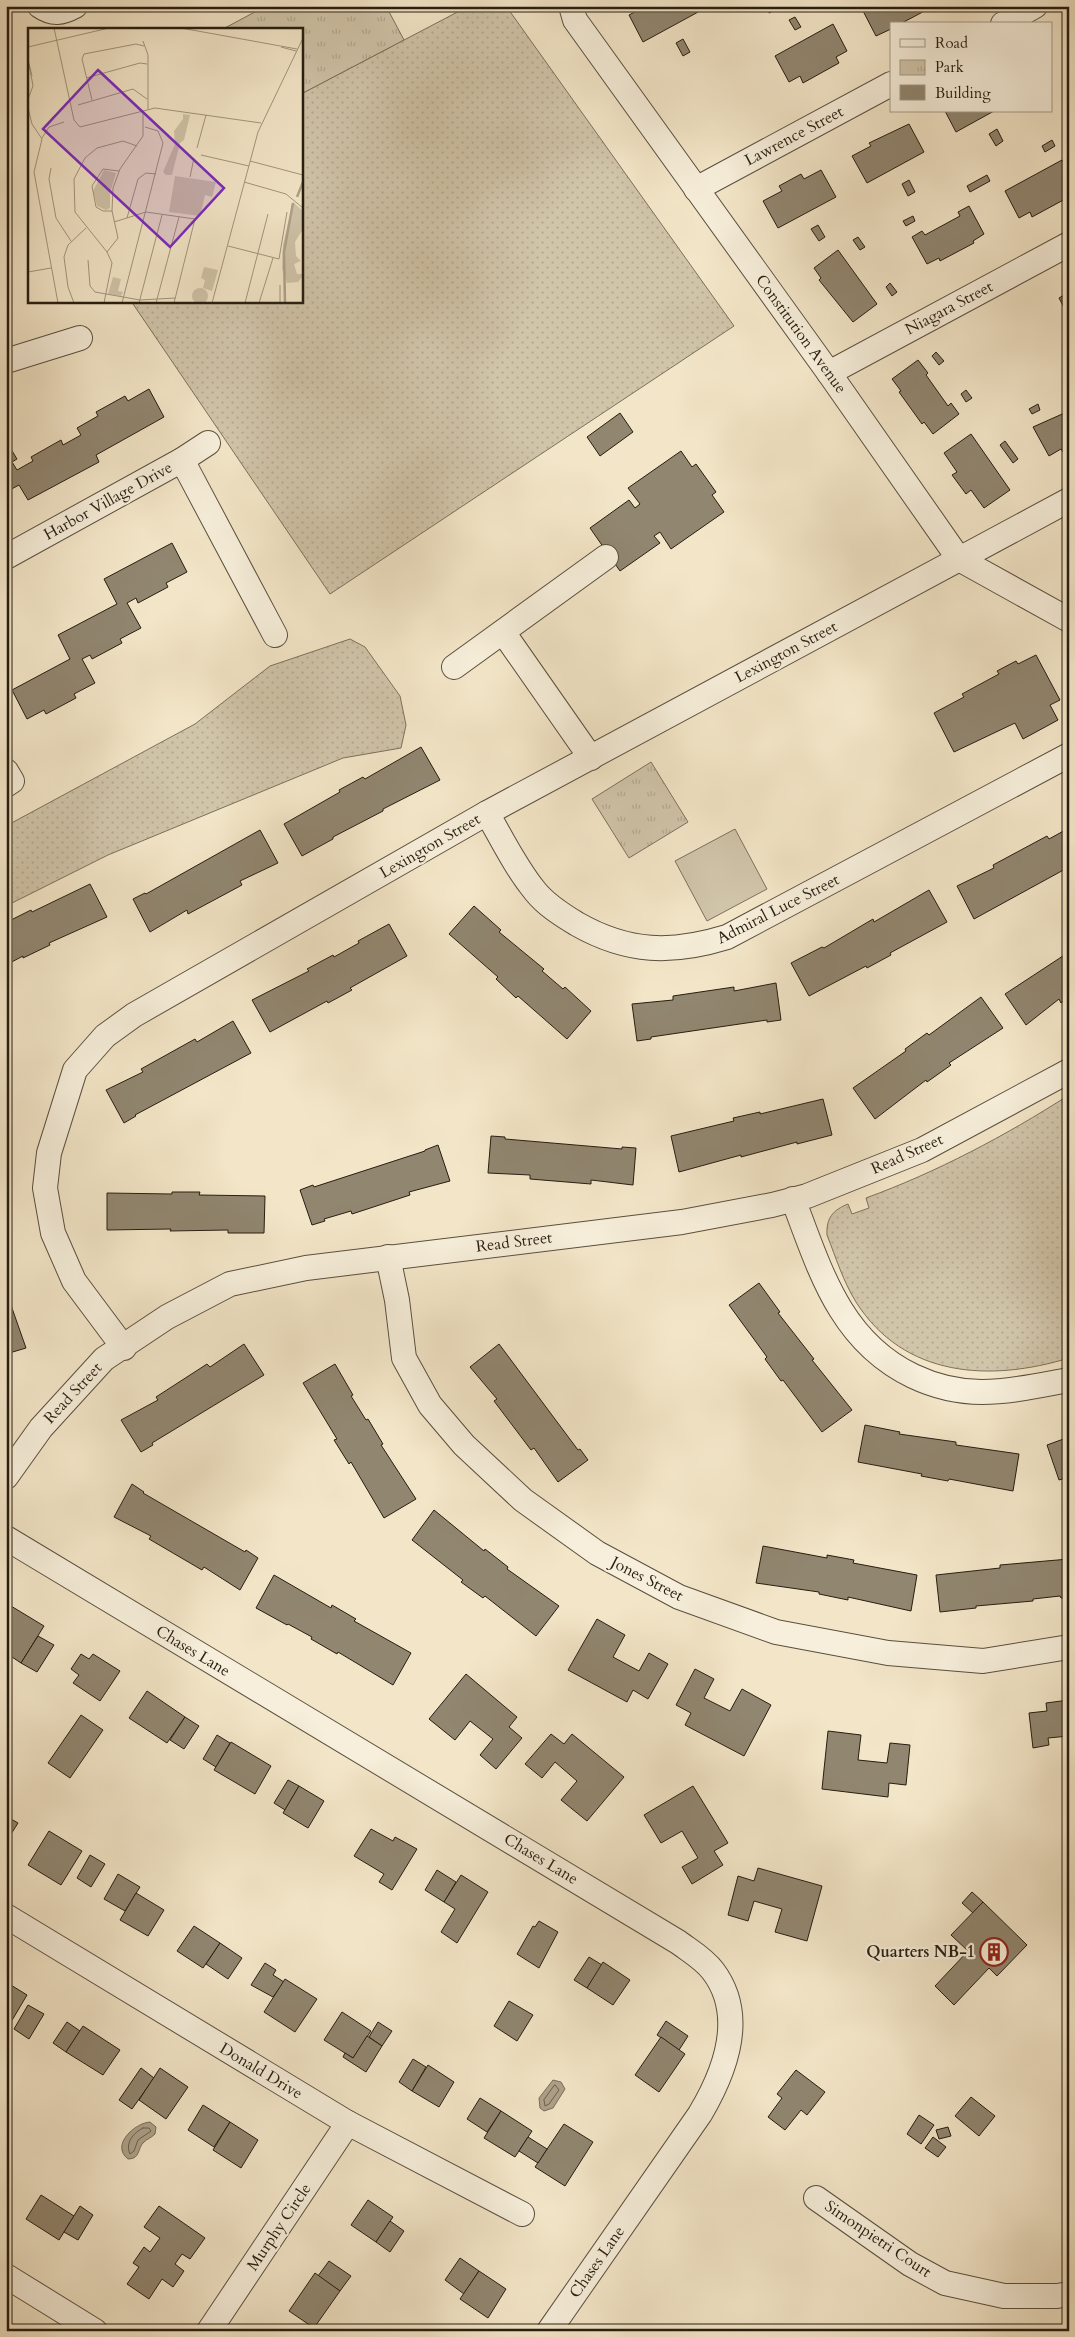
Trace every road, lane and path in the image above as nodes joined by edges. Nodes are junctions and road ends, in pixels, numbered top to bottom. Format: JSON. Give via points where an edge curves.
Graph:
{"nodes":[{"id":1,"x":40,"y":6,"type":"edge"},
{"id":2,"x":75,"y":6,"type":"edge"},
{"id":3,"x":572,"y":6,"type":"edge"},
{"id":4,"x":1035,"y":6,"type":"edge"},
{"id":5,"x":1007,"y":22,"type":"edge"},
{"id":6,"x":890,"y":85,"type":"edge"},
{"id":7,"x":696,"y":189,"type":"junction"},
{"id":8,"x":1069,"y":244,"type":"edge"},
{"id":9,"x":80,"y":338,"type":"dead end"},
{"id":10,"x":6,"y":361,"type":"edge"},
{"id":11,"x":829,"y":373,"type":"junction"},
{"id":12,"x":208,"y":443,"type":"dead end"},
{"id":13,"x":182,"y":460,"type":"junction"},
{"id":14,"x":1069,"y":500,"type":"edge"},
{"id":15,"x":6,"y":557,"type":"edge"},
{"id":16,"x":606,"y":557,"type":"dead end"},
{"id":17,"x":959,"y":560,"type":"junction"},
{"id":18,"x":1069,"y":620,"type":"edge"},
{"id":19,"x":503,"y":632,"type":"junction"},
{"id":20,"x":275,"y":635,"type":"dead end"},
{"id":21,"x":454,"y":667,"type":"dead end"},
{"id":22,"x":1069,"y":754,"type":"edge"},
{"id":23,"x":591,"y":758,"type":"junction"},
{"id":24,"x":6,"y":770,"type":"edge"},
{"id":25,"x":6,"y":785,"type":"edge"},
{"id":26,"x":487,"y":813,"type":"junction"},
{"id":27,"x":1069,"y":1071,"type":"edge"},
{"id":28,"x":793,"y":1200,"type":"junction"},
{"id":29,"x":388,"y":1256,"type":"junction"},
{"id":30,"x":124,"y":1348,"type":"junction"},
{"id":31,"x":1069,"y":1380,"type":"edge"},
{"id":32,"x":6,"y":1477,"type":"edge"},
{"id":33,"x":6,"y":1538,"type":"edge"},
{"id":34,"x":1069,"y":1648,"type":"edge"},
{"id":35,"x":6,"y":1916,"type":"edge"},
{"id":36,"x":348,"y":2123,"type":"junction"},
{"id":37,"x":816,"y":2198,"type":"dead end"},
{"id":38,"x":522,"y":2214,"type":"dead end"},
{"id":39,"x":6,"y":2276,"type":"edge"},
{"id":40,"x":1065,"y":2298,"type":"edge"},
{"id":41,"x":95,"y":2331,"type":"edge"},
{"id":42,"x":210,"y":2331,"type":"edge"},
{"id":43,"x":549,"y":2331,"type":"edge"}],
"edges":[{"from":1,"to":2,"type":"street","via":[[51,12],[62,12]]},
{"from":3,"to":7,"type":"street","name":"Constitution Avenue","via":[[575,20]]},
{"from":4,"to":5,"type":"street"},
{"from":6,"to":7,"type":"street","name":"Lawrence Street"},
{"from":7,"to":11,"type":"street","name":"Constitution Avenue"},
{"from":8,"to":11,"type":"street","name":"Niagara Street"},
{"from":9,"to":10,"type":"street"},
{"from":11,"to":17,"type":"street","name":"Constitution Avenue"},
{"from":12,"to":13,"type":"street","name":"Harbor Village Drive"},
{"from":13,"to":15,"type":"street","name":"Harbor Village Drive"},
{"from":13,"to":20,"type":"street"},
{"from":14,"to":17,"type":"street","name":"Lexington Street"},
{"from":16,"to":19,"type":"street"},
{"from":17,"to":18,"type":"street","name":"Constitution Avenue"},
{"from":17,"to":23,"type":"street","name":"Lexington Street"},
{"from":19,"to":21,"type":"street"},
{"from":19,"to":23,"type":"street"},
{"from":22,"to":26,"type":"street","name":"Admiral Luce Street","via":[[727,937],[675,949],[647,949],[621,944],[593,934],[552,908],[523,876]]},
{"from":23,"to":26,"type":"street","name":"Lexington Street"},
{"from":24,"to":25,"type":"street","via":[[12,782]]},
{"from":26,"to":30,"type":"street","name":"Lexington Street","via":[[134,1015],[105,1036],[75,1070],[49,1153],[45,1188],[53,1233],[74,1281]]},
{"from":27,"to":28,"type":"street","name":"Read Street","via":[[922,1150]]},
{"from":28,"to":29,"type":"street","name":"Read Street","via":[[682,1222]]},
{"from":28,"to":31,"type":"street","via":[[824,1279],[842,1314],[875,1353],[896,1368],[925,1382],[950,1389],[982,1392]]},
{"from":29,"to":30,"type":"street","name":"Read Street","via":[[230,1284],[167,1318]]},
{"from":29,"to":34,"type":"street","name":"Jones Street","via":[[404,1358],[430,1405],[464,1444],[523,1500],[597,1553],[678,1597],[776,1632],[888,1653],[984,1662]]},
{"from":30,"to":32,"type":"street","name":"Read Street","via":[[104,1360],[41,1428]]},
{"from":33,"to":43,"type":"street","name":"Chases Lane","via":[[678,1942],[712,1970],[722,1985],[731,2024],[728,2052],[713,2092]]},
{"from":35,"to":36,"type":"street","name":"Donald Drive"},
{"from":36,"to":38,"type":"street","name":"Donald Drive"},
{"from":36,"to":42,"type":"street","name":"Murphy Circle"},
{"from":37,"to":40,"type":"street","name":"Simonpietri Court","via":[[910,2264],[945,2283],[1004,2296]]},
{"from":39,"to":41,"type":"street"}]}
